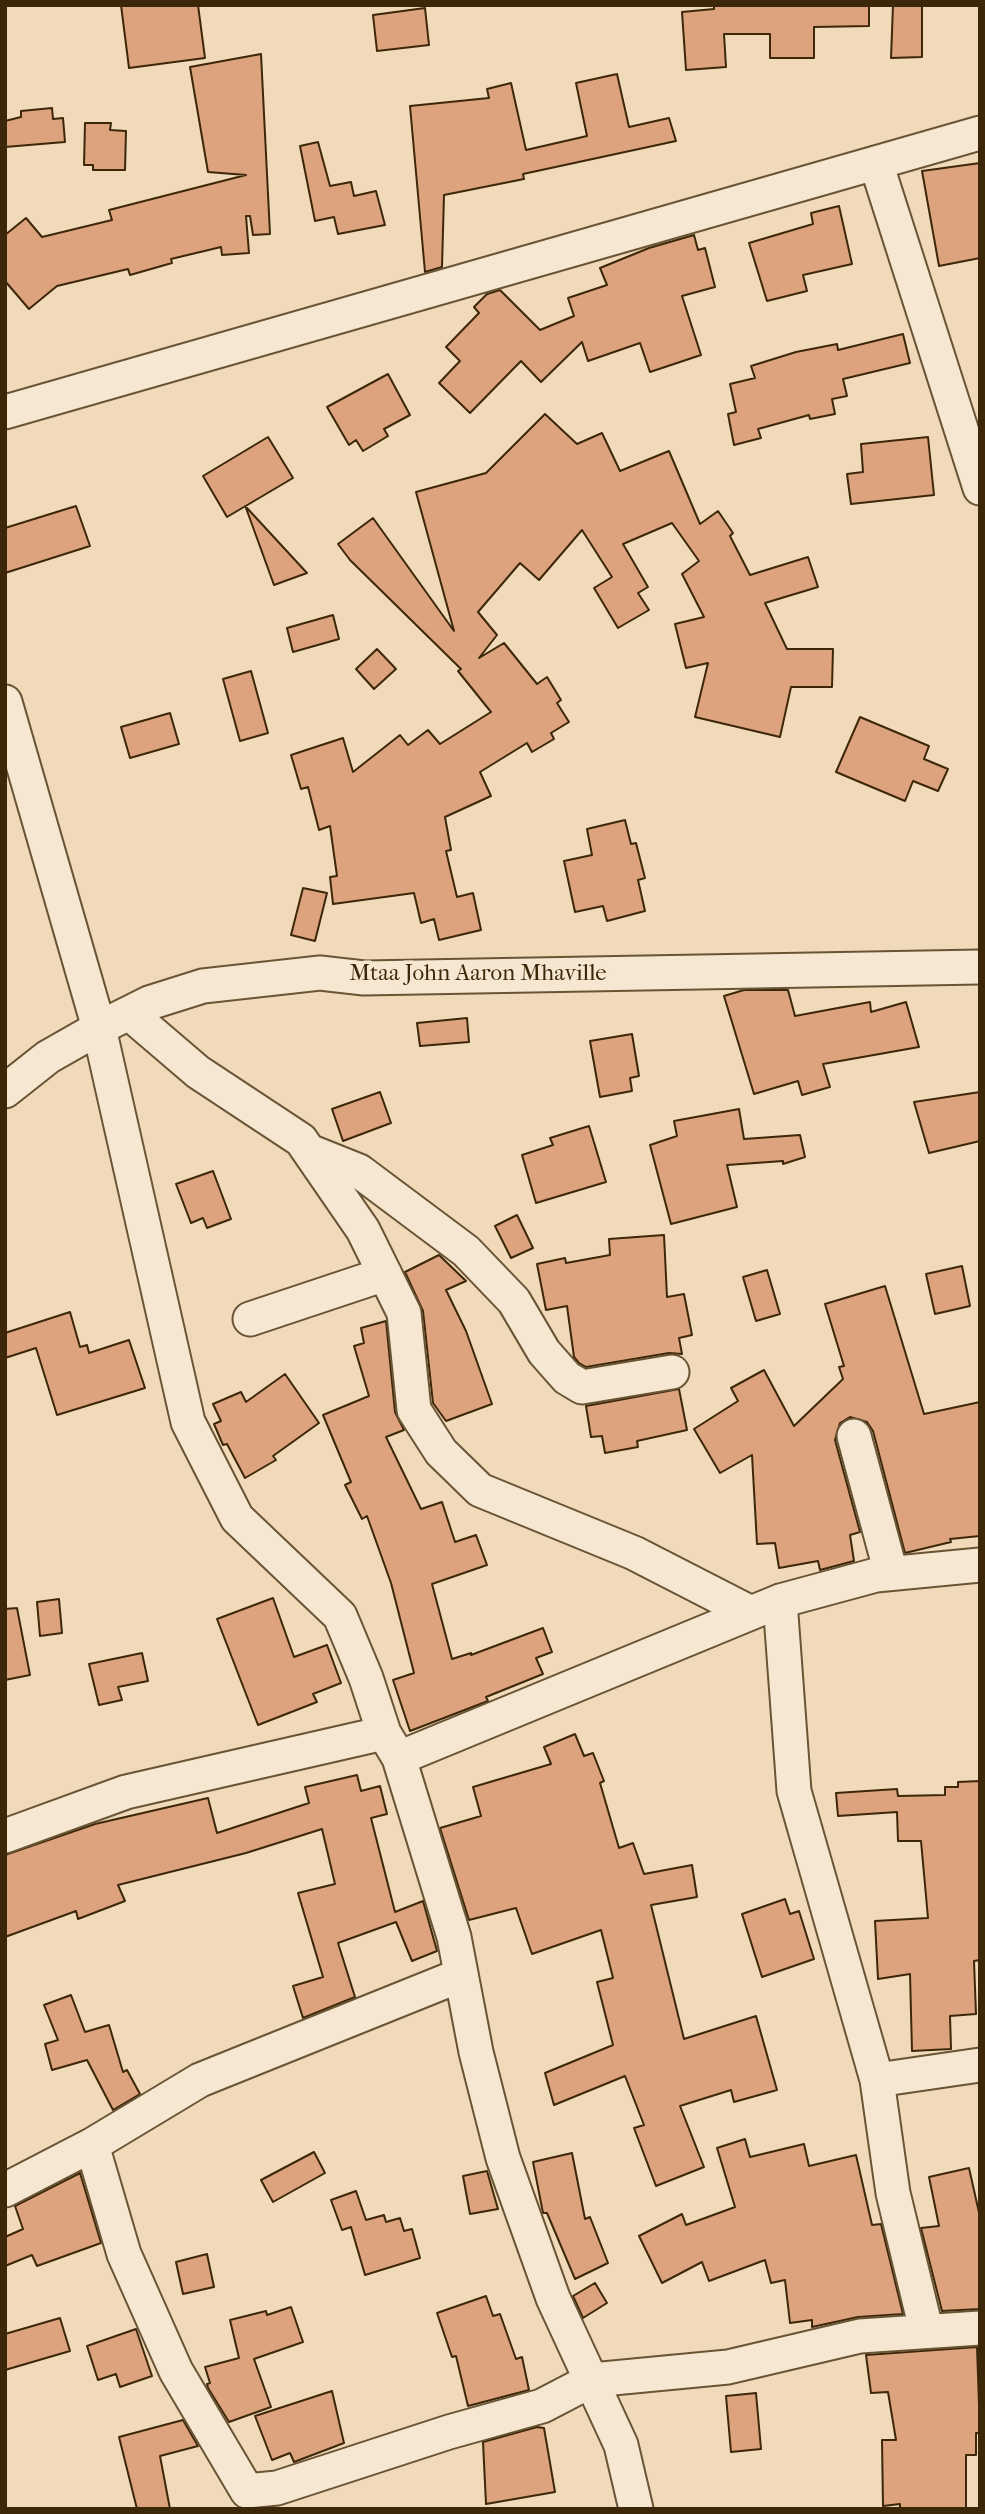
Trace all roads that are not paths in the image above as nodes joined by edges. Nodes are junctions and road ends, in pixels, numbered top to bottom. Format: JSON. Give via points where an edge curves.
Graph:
{"nodes":[{"id":1,"x":980,"y":133,"type":"edge"},
{"id":2,"x":876,"y":163,"type":"junction"},
{"id":3,"x":5,"y":412,"type":"edge"},
{"id":4,"x":980,"y":488,"type":"edge"},
{"id":5,"x":5,"y":702,"type":"edge"},
{"id":6,"x":980,"y":967,"type":"edge"},
{"id":7,"x":129,"y":1013,"type":"junction"},
{"id":8,"x":99,"y":1028,"type":"junction"},
{"id":9,"x":5,"y":1091,"type":"edge"},
{"id":10,"x":309,"y":1151,"type":"junction"},
{"id":11,"x":384,"y":1274,"type":"junction"},
{"id":12,"x":250,"y":1319,"type":"dead end"},
{"id":13,"x":672,"y":1372,"type":"dead end"},
{"id":14,"x":854,"y":1436,"type":"dead end"},
{"id":15,"x":980,"y":1565,"type":"edge"},
{"id":16,"x":891,"y":1573,"type":"junction"},
{"id":17,"x":780,"y":1601,"type":"junction"},
{"id":18,"x":749,"y":1612,"type":"junction"},
{"id":19,"x":392,"y":1746,"type":"junction"},
{"id":20,"x":5,"y":1836,"type":"edge"},
{"id":21,"x":461,"y":1975,"type":"junction"},
{"id":22,"x":980,"y":2065,"type":"edge"},
{"id":23,"x":877,"y":2080,"type":"junction"},
{"id":24,"x":92,"y":2146,"type":"junction"},
{"id":25,"x":5,"y":2190,"type":"edge"},
{"id":26,"x":980,"y":2328,"type":"edge"},
{"id":27,"x":926,"y":2329,"type":"junction"},
{"id":28,"x":592,"y":2380,"type":"junction"},
{"id":29,"x":249,"y":2500,"type":"edge"},
{"id":30,"x":636,"y":2509,"type":"edge"}],
"edges":[{"from":1,"to":2,"type":"street"},
{"from":2,"to":3,"type":"street"},
{"from":2,"to":4,"type":"street"},
{"from":5,"to":8,"type":"street"},
{"from":6,"to":7,"type":"street","name":"Mtaa John Aaron Mhaville","via":[[364,978],[320,972],[202,986]]},
{"from":7,"to":8,"type":"street","name":"Mtaa John Aaron Mhaville"},
{"from":7,"to":10,"type":"street","via":[[198,1072],[301,1140]]},
{"from":8,"to":9,"type":"street","name":"Mtaa John Aaron Mhaville","via":[[48,1057]]},
{"from":8,"to":19,"type":"street","via":[[188,1422],[237,1518],[340,1616]]},
{"from":10,"to":11,"type":"street","via":[[363,1230]]},
{"from":10,"to":13,"type":"street","via":[[359,1171],[466,1251],[514,1301],[544,1352],[567,1378],[582,1387]]},
{"from":11,"to":12,"type":"street"},
{"from":11,"to":18,"type":"street","via":[[404,1313],[414,1410],[441,1452],[480,1490],[634,1553]]},
{"from":14,"to":16,"type":"street"},
{"from":15,"to":16,"type":"street"},
{"from":16,"to":17,"type":"street"},
{"from":17,"to":18,"type":"street"},
{"from":17,"to":23,"type":"street","via":[[794,1791]]},
{"from":18,"to":19,"type":"street"},
{"from":19,"to":20,"type":"street","via":[[126,1791]]},
{"from":19,"to":21,"type":"street","via":[[454,1937]]},
{"from":21,"to":24,"type":"street","via":[[200,2080]]},
{"from":21,"to":28,"type":"street","via":[[503,2158],[522,2219]]},
{"from":22,"to":23,"type":"street"},
{"from":23,"to":27,"type":"street","via":[[893,2193]]},
{"from":24,"to":25,"type":"street"},
{"from":24,"to":29,"type":"street","via":[[124,2254],[176,2371]]},
{"from":26,"to":27,"type":"street"},
{"from":27,"to":28,"type":"street","via":[[860,2336],[728,2367]]},
{"from":28,"to":29,"type":"street","via":[[542,2406],[449,2432]]},
{"from":28,"to":30,"type":"street","via":[[621,2445]]}]}
